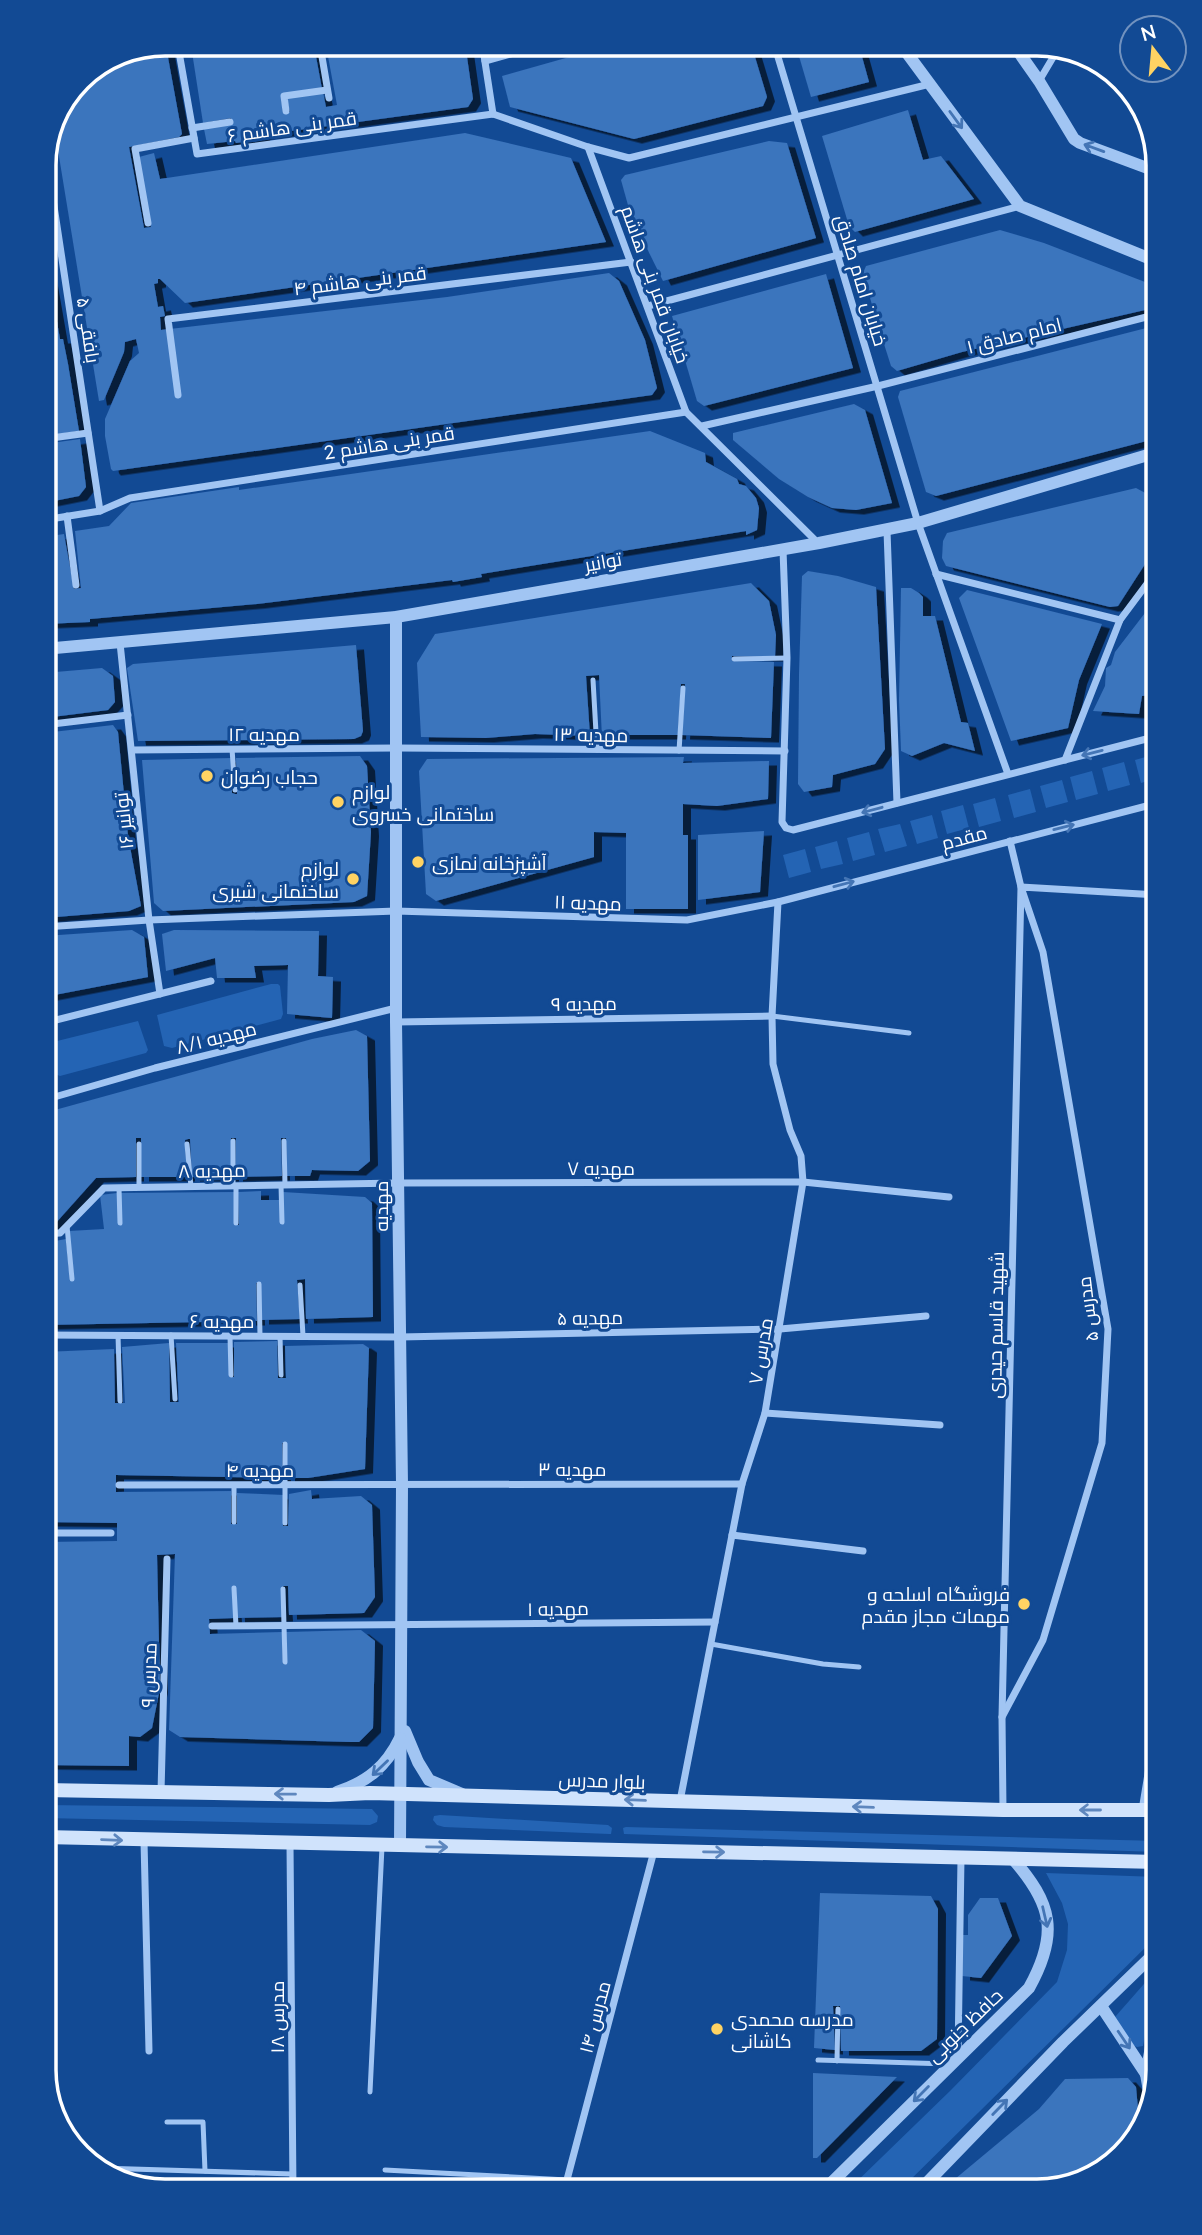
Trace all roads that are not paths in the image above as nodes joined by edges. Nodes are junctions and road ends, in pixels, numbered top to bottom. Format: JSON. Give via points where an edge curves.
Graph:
{"nodes":[{"id":1,"x":180,"y":56,"type":"edge"},
{"id":2,"x":322,"y":56,"type":"edge"},
{"id":3,"x":484,"y":56,"type":"edge"},
{"id":4,"x":503,"y":56,"type":"edge"},
{"id":5,"x":778,"y":56,"type":"edge"},
{"id":6,"x":909,"y":56,"type":"edge"},
{"id":7,"x":1021,"y":56,"type":"edge"},
{"id":8,"x":1053,"y":57,"type":"edge"},
{"id":9,"x":485,"y":61,"type":"junction"},
{"id":10,"x":1039,"y":81,"type":"junction"},
{"id":11,"x":930,"y":84,"type":"junction"},
{"id":12,"x":327,"y":90,"type":"junction"},
{"id":13,"x":329,"y":99,"type":"dead end"},
{"id":14,"x":286,"y":111,"type":"dead end"},
{"id":15,"x":493,"y":114,"type":"junction"},
{"id":16,"x":797,"y":119,"type":"junction"},
{"id":17,"x":230,"y":122,"type":"dead end"},
{"id":18,"x":192,"y":128,"type":"junction"},
{"id":19,"x":194,"y":138,"type":"junction"},
{"id":20,"x":588,"y":147,"type":"junction"},
{"id":21,"x":1146,"y":168,"type":"edge"},
{"id":22,"x":1020,"y":206,"type":"junction"},
{"id":23,"x":56,"y":220,"type":"edge"},
{"id":24,"x":148,"y":223,"type":"dead end"},
{"id":25,"x":838,"y":255,"type":"junction"},
{"id":26,"x":1146,"y":257,"type":"edge"},
{"id":27,"x":631,"y":262,"type":"junction"},
{"id":28,"x":648,"y":306,"type":"junction"},
{"id":29,"x":1146,"y":317,"type":"edge"},
{"id":30,"x":878,"y":386,"type":"junction"},
{"id":31,"x":178,"y":395,"type":"dead end"},
{"id":32,"x":686,"y":412,"type":"junction"},
{"id":33,"x":702,"y":426,"type":"junction"},
{"id":34,"x":88,"y":433,"type":"junction"},
{"id":35,"x":56,"y":437,"type":"edge"},
{"id":36,"x":1146,"y":456,"type":"edge"},
{"id":37,"x":100,"y":511,"type":"junction"},
{"id":38,"x":67,"y":516,"type":"junction"},
{"id":39,"x":56,"y":518,"type":"edge"},
{"id":40,"x":918,"y":523,"type":"junction"},
{"id":41,"x":887,"y":531,"type":"junction"},
{"id":42,"x":819,"y":543,"type":"junction"},
{"id":43,"x":783,"y":550,"type":"junction"},
{"id":44,"x":936,"y":574,"type":"junction"},
{"id":45,"x":76,"y":585,"type":"dead end"},
{"id":46,"x":1146,"y":585,"type":"edge"},
{"id":47,"x":396,"y":617,"type":"junction"},
{"id":48,"x":1120,"y":620,"type":"junction"},
{"id":49,"x":120,"y":643,"type":"junction"},
{"id":50,"x":56,"y":648,"type":"edge"},
{"id":51,"x":734,"y":659,"type":"dead end"},
{"id":52,"x":787,"y":659,"type":"junction"},
{"id":53,"x":593,"y":680,"type":"dead end"},
{"id":54,"x":683,"y":688,"type":"dead end"},
{"id":55,"x":128,"y":715,"type":"junction"},
{"id":56,"x":56,"y":724,"type":"edge"},
{"id":57,"x":1146,"y":739,"type":"edge"},
{"id":58,"x":397,"y":748,"type":"junction"},
{"id":59,"x":233,"y":749,"type":"junction"},
{"id":60,"x":132,"y":750,"type":"junction"},
{"id":61,"x":597,"y":750,"type":"junction"},
{"id":62,"x":680,"y":751,"type":"junction"},
{"id":63,"x":785,"y":751,"type":"junction"},
{"id":64,"x":1065,"y":760,"type":"junction"},
{"id":65,"x":1008,"y":774,"type":"junction"},
{"id":66,"x":235,"y":790,"type":"dead end"},
{"id":67,"x":898,"y":803,"type":"junction"},
{"id":68,"x":1146,"y":806,"type":"edge"},
{"id":69,"x":1010,"y":841,"type":"junction"},
{"id":70,"x":1021,"y":887,"type":"junction"},
{"id":71,"x":1146,"y":894,"type":"edge"},
{"id":72,"x":778,"y":902,"type":"junction"},
{"id":73,"x":396,"y":911,"type":"junction"},
{"id":74,"x":149,"y":920,"type":"junction"},
{"id":75,"x":56,"y":926,"type":"edge"},
{"id":76,"x":211,"y":981,"type":"dead end"},
{"id":77,"x":160,"y":994,"type":"junction"},
{"id":78,"x":396,"y":1008,"type":"junction"},
{"id":79,"x":772,"y":1016,"type":"junction"},
{"id":80,"x":56,"y":1020,"type":"edge"},
{"id":81,"x":396,"y":1022,"type":"junction"},
{"id":82,"x":909,"y":1033,"type":"dead end"},
{"id":83,"x":56,"y":1097,"type":"edge"},
{"id":84,"x":233,"y":1141,"type":"dead end"},
{"id":85,"x":284,"y":1141,"type":"dead end"},
{"id":86,"x":139,"y":1144,"type":"dead end"},
{"id":87,"x":187,"y":1144,"type":"dead end"},
{"id":88,"x":803,"y":1182,"type":"junction"},
{"id":89,"x":399,"y":1183,"type":"junction"},
{"id":90,"x":283,"y":1185,"type":"junction"},
{"id":91,"x":191,"y":1186,"type":"junction"},
{"id":92,"x":235,"y":1186,"type":"junction"},
{"id":93,"x":139,"y":1187,"type":"junction"},
{"id":94,"x":118,"y":1188,"type":"junction"},
{"id":95,"x":948,"y":1197,"type":"dead end"},
{"id":96,"x":282,"y":1222,"type":"dead end"},
{"id":97,"x":120,"y":1223,"type":"dead end"},
{"id":98,"x":236,"y":1223,"type":"dead end"},
{"id":99,"x":66,"y":1226,"type":"junction"},
{"id":100,"x":56,"y":1233,"type":"edge"},
{"id":101,"x":72,"y":1279,"type":"dead end"},
{"id":102,"x":259,"y":1284,"type":"dead end"},
{"id":103,"x":300,"y":1285,"type":"dead end"},
{"id":104,"x":926,"y":1316,"type":"dead end"},
{"id":105,"x":780,"y":1329,"type":"junction"},
{"id":106,"x":56,"y":1335,"type":"edge"},
{"id":107,"x":118,"y":1335,"type":"junction"},
{"id":108,"x":172,"y":1335,"type":"junction"},
{"id":109,"x":230,"y":1336,"type":"junction"},
{"id":110,"x":260,"y":1336,"type":"junction"},
{"id":111,"x":281,"y":1336,"type":"junction"},
{"id":112,"x":303,"y":1336,"type":"junction"},
{"id":113,"x":400,"y":1337,"type":"junction"},
{"id":114,"x":231,"y":1375,"type":"dead end"},
{"id":115,"x":281,"y":1375,"type":"dead end"},
{"id":116,"x":175,"y":1399,"type":"dead end"},
{"id":117,"x":120,"y":1401,"type":"dead end"},
{"id":118,"x":765,"y":1413,"type":"junction"},
{"id":119,"x":940,"y":1425,"type":"dead end"},
{"id":120,"x":285,"y":1444,"type":"dead end"},
{"id":121,"x":402,"y":1484,"type":"junction"},
{"id":122,"x":742,"y":1484,"type":"junction"},
{"id":123,"x":119,"y":1485,"type":"dead end"},
{"id":124,"x":234,"y":1485,"type":"junction"},
{"id":125,"x":285,"y":1485,"type":"junction"},
{"id":126,"x":234,"y":1522,"type":"dead end"},
{"id":127,"x":285,"y":1523,"type":"dead end"},
{"id":128,"x":56,"y":1533,"type":"edge"},
{"id":129,"x":111,"y":1533,"type":"dead end"},
{"id":130,"x":732,"y":1535,"type":"junction"},
{"id":131,"x":863,"y":1552,"type":"dead end"},
{"id":132,"x":167,"y":1559,"type":"dead end"},
{"id":133,"x":234,"y":1588,"type":"dead end"},
{"id":134,"x":283,"y":1589,"type":"dead end"},
{"id":135,"x":715,"y":1622,"type":"junction"},
{"id":136,"x":212,"y":1626,"type":"dead end"},
{"id":137,"x":236,"y":1626,"type":"junction"},
{"id":138,"x":284,"y":1626,"type":"junction"},
{"id":139,"x":402,"y":1626,"type":"junction"},
{"id":140,"x":711,"y":1644,"type":"junction"},
{"id":141,"x":285,"y":1662,"type":"dead end"},
{"id":142,"x":859,"y":1667,"type":"dead end"},
{"id":143,"x":1002,"y":1717,"type":"junction"},
{"id":144,"x":402,"y":1718,"type":"junction"},
{"id":145,"x":1146,"y":1786,"type":"edge"},
{"id":146,"x":56,"y":1790,"type":"edge"},
{"id":147,"x":160,"y":1792,"type":"junction"},
{"id":148,"x":401,"y":1794,"type":"junction"},
{"id":149,"x":329,"y":1795,"type":"junction"},
{"id":150,"x":466,"y":1796,"type":"junction"},
{"id":151,"x":680,"y":1802,"type":"junction"},
{"id":152,"x":1003,"y":1810,"type":"junction"},
{"id":153,"x":1142,"y":1810,"type":"junction"},
{"id":154,"x":1146,"y":1810,"type":"edge"},
{"id":155,"x":56,"y":1837,"type":"edge"},
{"id":156,"x":144,"y":1841,"type":"junction"},
{"id":157,"x":290,"y":1844,"type":"junction"},
{"id":158,"x":382,"y":1846,"type":"junction"},
{"id":159,"x":400,"y":1846,"type":"junction"},
{"id":160,"x":654,"y":1851,"type":"junction"},
{"id":161,"x":961,"y":1857,"type":"junction"},
{"id":162,"x":1012,"y":1858,"type":"junction"},
{"id":163,"x":1146,"y":1862,"type":"edge"},
{"id":164,"x":1146,"y":1962,"type":"edge"},
{"id":165,"x":1101,"y":2006,"type":"junction"},
{"id":166,"x":838,"y":2009,"type":"dead end"},
{"id":167,"x":149,"y":2051,"type":"dead end"},
{"id":168,"x":818,"y":2060,"type":"dead end"},
{"id":169,"x":837,"y":2061,"type":"junction"},
{"id":170,"x":954,"y":2062,"type":"junction"},
{"id":171,"x":1146,"y":2074,"type":"edge"},
{"id":172,"x":370,"y":2092,"type":"dead end"},
{"id":173,"x":167,"y":2122,"type":"dead end"},
{"id":174,"x":118,"y":2169,"type":"edge"},
{"id":175,"x":385,"y":2170,"type":"dead end"},
{"id":176,"x":205,"y":2171,"type":"junction"},
{"id":177,"x":292,"y":2174,"type":"junction"},
{"id":178,"x":292,"y":2179,"type":"edge"},
{"id":179,"x":549,"y":2179,"type":"edge"},
{"id":180,"x":567,"y":2179,"type":"edge"},
{"id":181,"x":835,"y":2179,"type":"edge"},
{"id":182,"x":931,"y":2179,"type":"edge"}],
"edges":[{"from":1,"to":18,"type":"street"},
{"from":2,"to":12,"type":"street"},
{"from":3,"to":9,"type":"street"},
{"from":4,"to":9,"type":"street"},
{"from":5,"to":16,"type":"street","name":"خیابان امام صادق"},
{"from":6,"to":11,"type":"street"},
{"from":7,"to":10,"type":"street"},
{"from":8,"to":10,"type":"street"},
{"from":9,"to":15,"type":"street"},
{"from":21,"to":10,"type":"street","one_way":true,"via":[[1080,143],[1069,134]]},
{"from":11,"to":16,"type":"street"},
{"from":11,"to":22,"type":"street","one_way":true},
{"from":12,"to":13,"type":"street"},
{"from":12,"to":14,"type":"street","via":[[284,96]]},
{"from":15,"to":19,"type":"street","name":"قمر بنی هاشم ۶","via":[[197,154]]},
{"from":15,"to":20,"type":"street"},
{"from":16,"to":20,"type":"street","via":[[629,158]]},
{"from":16,"to":25,"type":"street","name":"خیابان امام صادق"},
{"from":17,"to":18,"type":"street"},
{"from":18,"to":19,"type":"street"},
{"from":19,"to":24,"type":"street","via":[[135,149]]},
{"from":20,"to":27,"type":"street","name":"خیابان قمر بنی هاشم"},
{"from":22,"to":25,"type":"street"},
{"from":22,"to":26,"type":"street"},
{"from":23,"to":34,"type":"street","name":"بافقی ۵"},
{"from":25,"to":28,"type":"street"},
{"from":25,"to":30,"type":"street","name":"خیابان امام صادق"},
{"from":27,"to":28,"type":"street","name":"خیابان قمر بنی هاشم"},
{"from":27,"to":31,"type":"street","name":"قمر بنی هاشم ۴","via":[[168,319]]},
{"from":28,"to":32,"type":"street","name":"خیابان قمر بنی هاشم"},
{"from":29,"to":30,"type":"street","name":"امام صادق ۱"},
{"from":30,"to":33,"type":"street","name":"امام صادق ۱"},
{"from":30,"to":40,"type":"street","name":"خیابان امام صادق"},
{"from":32,"to":33,"type":"street","name":"خیابان قمر بنی هاشم"},
{"from":32,"to":37,"type":"street","name":"قمر بنی هاشم 2","via":[[131,498]]},
{"from":33,"to":42,"type":"street","name":"خیابان قمر بنی هاشم"},
{"from":34,"to":35,"type":"street"},
{"from":34,"to":37,"type":"street","name":"بافقی ۵"},
{"from":36,"to":40,"type":"street","name":"توانیر"},
{"from":37,"to":38,"type":"street","name":"قمر بنی هاشم 2"},
{"from":38,"to":39,"type":"street","name":"قمر بنی هاشم 2"},
{"from":38,"to":45,"type":"street"},
{"from":40,"to":41,"type":"street","name":"توانیر"},
{"from":40,"to":44,"type":"street","name":"خیابان امام صادق"},
{"from":41,"to":42,"type":"street","name":"توانیر"},
{"from":41,"to":67,"type":"street"},
{"from":42,"to":43,"type":"street","name":"توانیر"},
{"from":43,"to":47,"type":"street","name":"توانیر"},
{"from":43,"to":52,"type":"street"},
{"from":44,"to":48,"type":"street"},
{"from":44,"to":65,"type":"street","name":"خیابان امام صادق"},
{"from":46,"to":48,"type":"street"},
{"from":47,"to":49,"type":"street","name":"توانیر"},
{"from":47,"to":58,"type":"street","name":"مهدیه"},
{"from":48,"to":64,"type":"street"},
{"from":49,"to":50,"type":"street","name":"توانیر"},
{"from":49,"to":55,"type":"street","name":"توانیر ۱۶"},
{"from":51,"to":52,"type":"lane"},
{"from":52,"to":63,"type":"street"},
{"from":53,"to":61,"type":"lane"},
{"from":54,"to":62,"type":"lane"},
{"from":55,"to":56,"type":"street"},
{"from":55,"to":60,"type":"street","name":"توانیر ۱۶"},
{"from":57,"to":64,"type":"street","one_way":true},
{"from":58,"to":59,"type":"street","name":"مهدیه ۱۲"},
{"from":58,"to":61,"type":"street","name":"مهدیه ۱۳"},
{"from":58,"to":73,"type":"street","name":"مهدیه"},
{"from":59,"to":60,"type":"street","name":"مهدیه ۱۲"},
{"from":59,"to":66,"type":"lane"},
{"from":60,"to":74,"type":"street","name":"توانیر ۱۶"},
{"from":61,"to":62,"type":"street","name":"مهدیه ۱۳"},
{"from":62,"to":63,"type":"street","name":"مهدیه ۱۳"},
{"from":67,"to":63,"type":"street","one_way":true,"via":[[786,828],[782,822]]},
{"from":64,"to":65,"type":"street"},
{"from":65,"to":67,"type":"street"},
{"from":69,"to":68,"type":"street","name":"مقدم","one_way":true},
{"from":69,"to":70,"type":"street","name":"شهید قاسم حیدری"},
{"from":72,"to":69,"type":"street","name":"مقدم","one_way":true},
{"from":70,"to":71,"type":"street"},
{"from":70,"to":143,"type":"street","name":"شهید قاسم حیدری"},
{"from":70,"to":143,"type":"street","name":"مدرس ۵","via":[[1043,952],[1108,1329],[1102,1443],[1042,1640]]},
{"from":72,"to":73,"type":"street","name":"مهدیه ۱۱","via":[[674,920]]},
{"from":72,"to":79,"type":"street","name":"مدرس ۷"},
{"from":73,"to":74,"type":"street","name":"مهدیه ۱۱"},
{"from":73,"to":78,"type":"street","name":"مهدیه"},
{"from":74,"to":75,"type":"street","name":"مهدیه ۱۱"},
{"from":74,"to":77,"type":"street","name":"توانیر ۱۶"},
{"from":76,"to":77,"type":"street"},
{"from":77,"to":80,"type":"street"},
{"from":78,"to":81,"type":"street","name":"مهدیه"},
{"from":78,"to":83,"type":"street","name":"مهدیه ۸/۱"},
{"from":79,"to":81,"type":"street","name":"مهدیه ۹"},
{"from":79,"to":82,"type":"lane"},
{"from":79,"to":88,"type":"street","name":"مدرس ۷","via":[[773,1065],[801,1156]]},
{"from":81,"to":89,"type":"street","name":"مهدیه"},
{"from":84,"to":92,"type":"lane"},
{"from":85,"to":90,"type":"lane"},
{"from":86,"to":93,"type":"lane"},
{"from":87,"to":91,"type":"lane"},
{"from":88,"to":89,"type":"street","name":"مهدیه ۷"},
{"from":88,"to":95,"type":"street","name":"مهدیه ۷"},
{"from":88,"to":105,"type":"street","name":"مدرس ۷"},
{"from":89,"to":90,"type":"street","name":"مهدیه ۸"},
{"from":89,"to":113,"type":"street","name":"مهدیه"},
{"from":90,"to":92,"type":"street","name":"مهدیه ۸"},
{"from":90,"to":96,"type":"lane"},
{"from":91,"to":92,"type":"street","name":"مهدیه ۸"},
{"from":91,"to":93,"type":"street","name":"مهدیه ۸"},
{"from":92,"to":98,"type":"lane"},
{"from":93,"to":94,"type":"street","name":"مهدیه ۸"},
{"from":94,"to":97,"type":"lane"},
{"from":94,"to":99,"type":"street","name":"مهدیه ۸","via":[[104,1188]]},
{"from":99,"to":100,"type":"street","name":"مهدیه ۸"},
{"from":99,"to":101,"type":"lane"},
{"from":102,"to":110,"type":"lane"},
{"from":103,"to":112,"type":"lane"},
{"from":104,"to":105,"type":"street","name":"مهدیه ۵"},
{"from":105,"to":113,"type":"street","name":"مهدیه ۵"},
{"from":105,"to":118,"type":"street","name":"مدرس ۷"},
{"from":106,"to":107,"type":"street","name":"مهدیه ۶"},
{"from":107,"to":108,"type":"street","name":"مهدیه ۶"},
{"from":107,"to":117,"type":"lane"},
{"from":108,"to":109,"type":"street","name":"مهدیه ۶"},
{"from":108,"to":116,"type":"lane"},
{"from":109,"to":110,"type":"street","name":"مهدیه ۶"},
{"from":109,"to":114,"type":"lane"},
{"from":110,"to":111,"type":"street","name":"مهدیه ۶"},
{"from":111,"to":112,"type":"street","name":"مهدیه ۶"},
{"from":111,"to":115,"type":"lane"},
{"from":112,"to":113,"type":"street","name":"مهدیه ۶"},
{"from":113,"to":121,"type":"street","name":"مهدیه"},
{"from":118,"to":119,"type":"street"},
{"from":118,"to":122,"type":"street","name":"مدرس ۷"},
{"from":120,"to":125,"type":"lane"},
{"from":121,"to":122,"type":"street","name":"مهدیه ۳"},
{"from":121,"to":125,"type":"street","name":"مهدیه ۴"},
{"from":121,"to":139,"type":"street","name":"مهدیه"},
{"from":122,"to":130,"type":"street","name":"مدرس ۷"},
{"from":123,"to":124,"type":"street","name":"مهدیه ۴"},
{"from":124,"to":125,"type":"street","name":"مهدیه ۴"},
{"from":124,"to":126,"type":"lane"},
{"from":125,"to":127,"type":"lane"},
{"from":128,"to":129,"type":"street"},
{"from":130,"to":131,"type":"street"},
{"from":130,"to":135,"type":"street","name":"مدرس ۷"},
{"from":132,"to":147,"type":"street","name":"مدرس ۹"},
{"from":133,"to":137,"type":"lane"},
{"from":134,"to":138,"type":"lane"},
{"from":135,"to":139,"type":"street","name":"مهدیه ۱"},
{"from":135,"to":140,"type":"street","name":"مدرس ۷"},
{"from":136,"to":137,"type":"street","name":"مهدیه ۱"},
{"from":137,"to":138,"type":"street","name":"مهدیه ۱"},
{"from":138,"to":139,"type":"street","name":"مهدیه ۱"},
{"from":138,"to":141,"type":"lane"},
{"from":139,"to":144,"type":"street","name":"مهدیه"},
{"from":140,"to":142,"type":"lane"},
{"from":140,"to":151,"type":"street","name":"مدرس ۷"},
{"from":143,"to":152,"type":"street","name":"شهید قاسم حیدری"},
{"from":144,"to":148,"type":"street","name":"مهدیه"},
{"from":144,"to":149,"type":"street","one_way":true,"via":[[400,1738],[389,1759],[373,1775]]},
{"from":144,"to":150,"type":"street","via":[[410,1746],[429,1780]]},
{"from":145,"to":153,"type":"street"},
{"from":146,"to":147,"type":"main road","name":"بلوار مدرس"},
{"from":149,"to":147,"type":"main road","name":"بلوار مدرس","one_way":true},
{"from":148,"to":149,"type":"main road","name":"بلوار مدرس"},
{"from":148,"to":150,"type":"main road","name":"بلوار مدرس"},
{"from":148,"to":159,"type":"street","name":"مهدیه"},
{"from":151,"to":150,"type":"main road","name":"بلوار مدرس","one_way":true},
{"from":152,"to":151,"type":"main road","name":"بلوار مدرس","one_way":true},
{"from":153,"to":152,"type":"main road","name":"بلوار مدرس","one_way":true},
{"from":153,"to":154,"type":"main road","name":"بلوار مدرس"},
{"from":155,"to":156,"type":"main road","one_way":true},
{"from":156,"to":157,"type":"main road"},
{"from":156,"to":167,"type":"street"},
{"from":157,"to":158,"type":"main road"},
{"from":157,"to":177,"type":"street","name":"مدرس ۱۸"},
{"from":158,"to":159,"type":"main road"},
{"from":158,"to":172,"type":"lane"},
{"from":159,"to":160,"type":"main road","one_way":true},
{"from":160,"to":161,"type":"main road","one_way":true},
{"from":160,"to":180,"type":"street","name":"مدرس ۱۴"},
{"from":161,"to":162,"type":"main road"},
{"from":161,"to":170,"type":"street"},
{"from":162,"to":163,"type":"main road"},
{"from":162,"to":170,"type":"street","name":"حافظ جنوبی","one_way":true,"via":[[1031,1880],[1046,1916],[1043,1962],[1029,1988]]},
{"from":164,"to":165,"type":"street"},
{"from":165,"to":171,"type":"street","one_way":true},
{"from":182,"to":165,"type":"street","one_way":true},
{"from":166,"to":169,"type":"lane"},
{"from":168,"to":169,"type":"lane"},
{"from":169,"to":170,"type":"lane"},
{"from":170,"to":181,"type":"street","name":"حافظ جنوبی","one_way":true},
{"from":173,"to":176,"type":"lane","via":[[203,2122]]},
{"from":174,"to":176,"type":"lane"},
{"from":175,"to":179,"type":"lane"},
{"from":176,"to":177,"type":"lane"},
{"from":177,"to":178,"type":"street","name":"مدرس ۱۸"}]}
